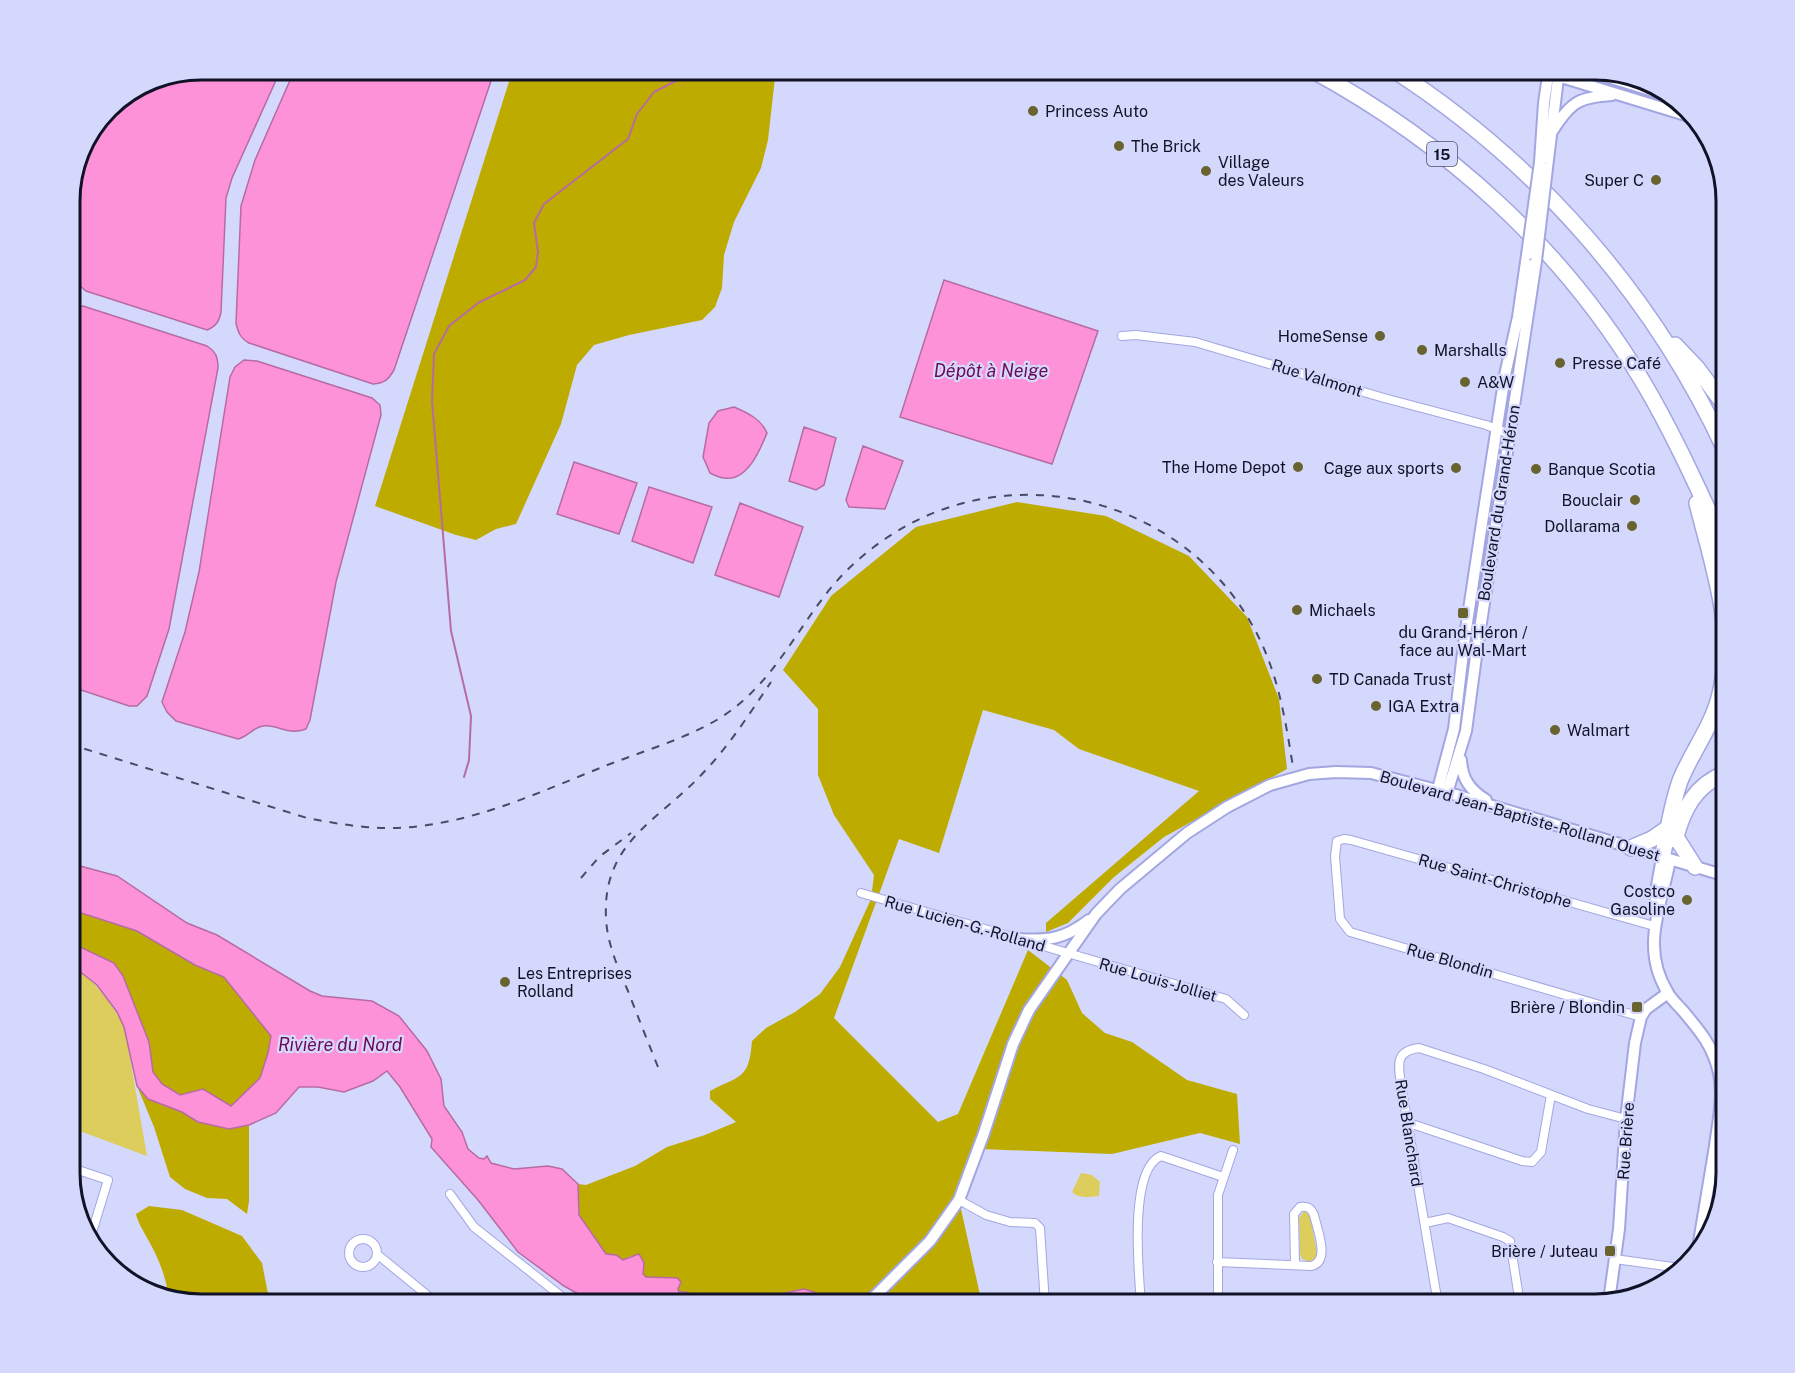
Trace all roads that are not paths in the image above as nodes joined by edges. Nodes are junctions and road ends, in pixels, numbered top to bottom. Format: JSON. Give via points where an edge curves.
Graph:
{"nodes":[{"id":1,"x":1329,"y":80,"type":"edge"},
{"id":2,"x":1407,"y":80,"type":"edge"},
{"id":3,"x":1553,"y":80,"type":"edge"},
{"id":4,"x":1554,"y":80,"type":"edge"},
{"id":5,"x":1579,"y":80,"type":"edge"},
{"id":6,"x":1619,"y":94,"type":"junction"},
{"id":7,"x":1676,"y":112,"type":"edge"},
{"id":8,"x":1552,"y":130,"type":"junction"},
{"id":9,"x":1543,"y":165,"type":"junction"},
{"id":10,"x":1531,"y":258,"type":"junction"},
{"id":11,"x":1650,"y":318,"type":"junction"},
{"id":12,"x":1122,"y":336,"type":"dead end"},
{"id":13,"x":1716,"y":394,"type":"edge"},
{"id":14,"x":1497,"y":429,"type":"junction"},
{"id":15,"x":1716,"y":433,"type":"edge"},
{"id":16,"x":1510,"y":434,"type":"junction"},
{"id":17,"x":1689,"y":468,"type":"junction"},
{"id":18,"x":1716,"y":527,"type":"edge"},
{"id":19,"x":1716,"y":573,"type":"edge"},
{"id":20,"x":1716,"y":705,"type":"edge"},
{"id":21,"x":1462,"y":750,"type":"junction"},
{"id":22,"x":1716,"y":778,"type":"edge"},
{"id":23,"x":1443,"y":791,"type":"junction"},
{"id":24,"x":1496,"y":807,"type":"junction"},
{"id":25,"x":1672,"y":832,"type":"junction"},
{"id":26,"x":1337,"y":841,"type":"joint"},
{"id":27,"x":1631,"y":848,"type":"junction"},
{"id":28,"x":1666,"y":859,"type":"junction"},
{"id":29,"x":1695,"y":867,"type":"junction"},
{"id":30,"x":1716,"y":873,"type":"edge"},
{"id":31,"x":861,"y":893,"type":"dead end"},
{"id":32,"x":1096,"y":915,"type":"junction"},
{"id":33,"x":1654,"y":926,"type":"junction"},
{"id":34,"x":1018,"y":939,"type":"junction"},
{"id":35,"x":1068,"y":954,"type":"junction"},
{"id":36,"x":1668,"y":993,"type":"junction"},
{"id":37,"x":1244,"y":1015,"type":"dead end"},
{"id":38,"x":1641,"y":1017,"type":"junction"},
{"id":39,"x":1716,"y":1067,"type":"edge"},
{"id":40,"x":1551,"y":1095,"type":"junction"},
{"id":41,"x":1626,"y":1119,"type":"junction"},
{"id":42,"x":1408,"y":1126,"type":"junction"},
{"id":43,"x":1716,"y":1135,"type":"edge"},
{"id":44,"x":1233,"y":1150,"type":"dead end"},
{"id":45,"x":80,"y":1171,"type":"edge"},
{"id":46,"x":1223,"y":1177,"type":"junction"},
{"id":47,"x":450,"y":1194,"type":"dead end"},
{"id":48,"x":959,"y":1200,"type":"junction"},
{"id":49,"x":1425,"y":1223,"type":"junction"},
{"id":50,"x":93,"y":1228,"type":"edge"},
{"id":51,"x":1701,"y":1230,"type":"edge"},
{"id":52,"x":378,"y":1255,"type":"dead end"},
{"id":53,"x":1615,"y":1259,"type":"junction"},
{"id":54,"x":1218,"y":1262,"type":"junction"},
{"id":55,"x":1295,"y":1265,"type":"junction"},
{"id":56,"x":1670,"y":1267,"type":"edge"},
{"id":57,"x":1610,"y":1292,"type":"edge"},
{"id":58,"x":426,"y":1294,"type":"edge"},
{"id":59,"x":558,"y":1294,"type":"edge"},
{"id":60,"x":877,"y":1294,"type":"edge"},
{"id":61,"x":1044,"y":1294,"type":"edge"},
{"id":62,"x":1140,"y":1294,"type":"edge"},
{"id":63,"x":1218,"y":1294,"type":"edge"},
{"id":64,"x":1436,"y":1294,"type":"edge"},
{"id":65,"x":1518,"y":1294,"type":"edge"}],
"edges":[{"from":1,"to":17,"type":"highway","number":"15","via":[[1437,150],[1533,237],[1614,336],[1658,407]]},
{"from":2,"to":11,"type":"highway","number":"15","via":[[1458,116],[1534,181],[1595,247]]},
{"from":3,"to":9,"type":"street","name":"Boulevard du Grand-Héron"},
{"from":4,"to":8,"type":"street","name":"Boulevard du Grand-Héron"},
{"from":5,"to":6,"type":"street"},
{"from":6,"to":7,"type":"street"},
{"from":6,"to":8,"type":"street","via":[[1578,101]]},
{"from":8,"to":9,"type":"street","name":"Boulevard du Grand-Héron"},
{"from":9,"to":10,"type":"street","name":"Boulevard du Grand-Héron","bridge":true},
{"from":10,"to":14,"type":"street","name":"Boulevard du Grand-Héron"},
{"from":10,"to":16,"type":"street","name":"Boulevard du Grand-Héron"},
{"from":11,"to":13,"type":"highway"},
{"from":11,"to":15,"type":"highway","number":"15"},
{"from":12,"to":14,"type":"street","name":"Rue Valmont","via":[[1195,342]]},
{"from":14,"to":16,"type":"street","name":"Rue Valmont"},
{"from":14,"to":23,"type":"street","name":"Boulevard du Grand-Héron"},
{"from":16,"to":21,"type":"street","name":"Boulevard du Grand-Héron"},
{"from":17,"to":18,"type":"highway","number":"15"},
{"from":17,"to":19,"type":"highway"},
{"from":20,"to":25,"type":"highway","via":[[1680,782]]},
{"from":21,"to":23,"type":"street","name":"Boulevard du Grand-Héron"},
{"from":21,"to":24,"type":"street","via":[[1463,773],[1469,787]]},
{"from":22,"to":25,"type":"highway","via":[[1694,794]]},
{"from":23,"to":24,"type":"street","name":"Boulevard Jean-Baptiste-Rolland Ouest"},
{"from":23,"to":32,"type":"street","name":"Boulevard Jean-Baptiste-Rolland Ouest","via":[[1371,773],[1309,774],[1270,785],[1187,833],[1120,889]]},
{"from":24,"to":27,"type":"street","name":"Boulevard Jean-Baptiste-Rolland Ouest"},
{"from":25,"to":27,"type":"highway"},
{"from":25,"to":28,"type":"highway"},
{"from":25,"to":29,"type":"highway"},
{"from":26,"to":33,"type":"street","name":"Rue Saint-Christophe","via":[[1351,840]]},
{"from":26,"to":38,"type":"street","name":"Rue Blondin","via":[[1340,919],[1350,932]]},
{"from":27,"to":28,"type":"street","name":"Boulevard Jean-Baptiste-Rolland Ouest"},
{"from":28,"to":29,"type":"street","name":"Boulevard Jean-Baptiste-Rolland Ouest"},
{"from":28,"to":33,"type":"street","via":[[1663,893]]},
{"from":29,"to":30,"type":"street","name":"Boulevard Jean-Baptiste-Rolland Ouest"},
{"from":31,"to":34,"type":"street","name":"Rue Lucien-G.-Rolland"},
{"from":32,"to":34,"type":"street","via":[[1065,935],[1047,940]]},
{"from":32,"to":35,"type":"street","name":"Boulevard Jean-Baptiste-Rolland Ouest"},
{"from":33,"to":36,"type":"street","via":[[1653,950]]},
{"from":34,"to":35,"type":"street","name":"Rue Lucien-G.-Rolland"},
{"from":35,"to":37,"type":"street","name":"Rue Louis-Jolliet","via":[[1226,999]]},
{"from":35,"to":48,"type":"street","name":"Boulevard Jean-Baptiste-Rolland Ouest","via":[[1029,1010],[1013,1044]]},
{"from":36,"to":38,"type":"street"},
{"from":36,"to":39,"type":"street","via":[[1705,1036]]},
{"from":38,"to":41,"type":"street","name":"Rue Brière"},
{"from":40,"to":41,"type":"street","name":"Rue Blanchard"},
{"from":40,"to":42,"type":"street","via":[[1540,1152],[1532,1162]]},
{"from":40,"to":42,"type":"street","name":"Rue Blanchard","via":[[1430,1051],[1410,1049],[1398,1064]]},
{"from":41,"to":53,"type":"street","name":"Rue Brière"},
{"from":42,"to":49,"type":"street","name":"Rue Blanchard"},
{"from":43,"to":51,"type":"street"},
{"from":44,"to":46,"type":"street"},
{"from":45,"to":50,"type":"street","via":[[108,1180]]},
{"from":46,"to":54,"type":"street","via":[[1218,1195]]},
{"from":46,"to":62,"type":"street","via":[[1161,1156],[1150,1163],[1139,1193]]},
{"from":47,"to":59,"type":"street","via":[[474,1227]]},
{"from":48,"to":60,"type":"street","name":"Boulevard Jean-Baptiste-Rolland Ouest","via":[[930,1241]]},
{"from":48,"to":61,"type":"street","via":[[986,1215],[1010,1222],[1035,1223],[1040,1228]]},
{"from":49,"to":64,"type":"street","name":"Rue Blanchard"},
{"from":49,"to":65,"type":"street","via":[[1448,1218],[1510,1241]]},
{"from":52,"to":58,"type":"street"},
{"from":53,"to":56,"type":"street"},
{"from":53,"to":57,"type":"street","name":"Rue Brière"},
{"from":54,"to":55,"type":"street"},
{"from":54,"to":63,"type":"street"},
{"from":55,"to":55,"type":"street","via":[[1311,1266],[1321,1261],[1314,1215],[1306,1206],[1294,1214]]}]}
